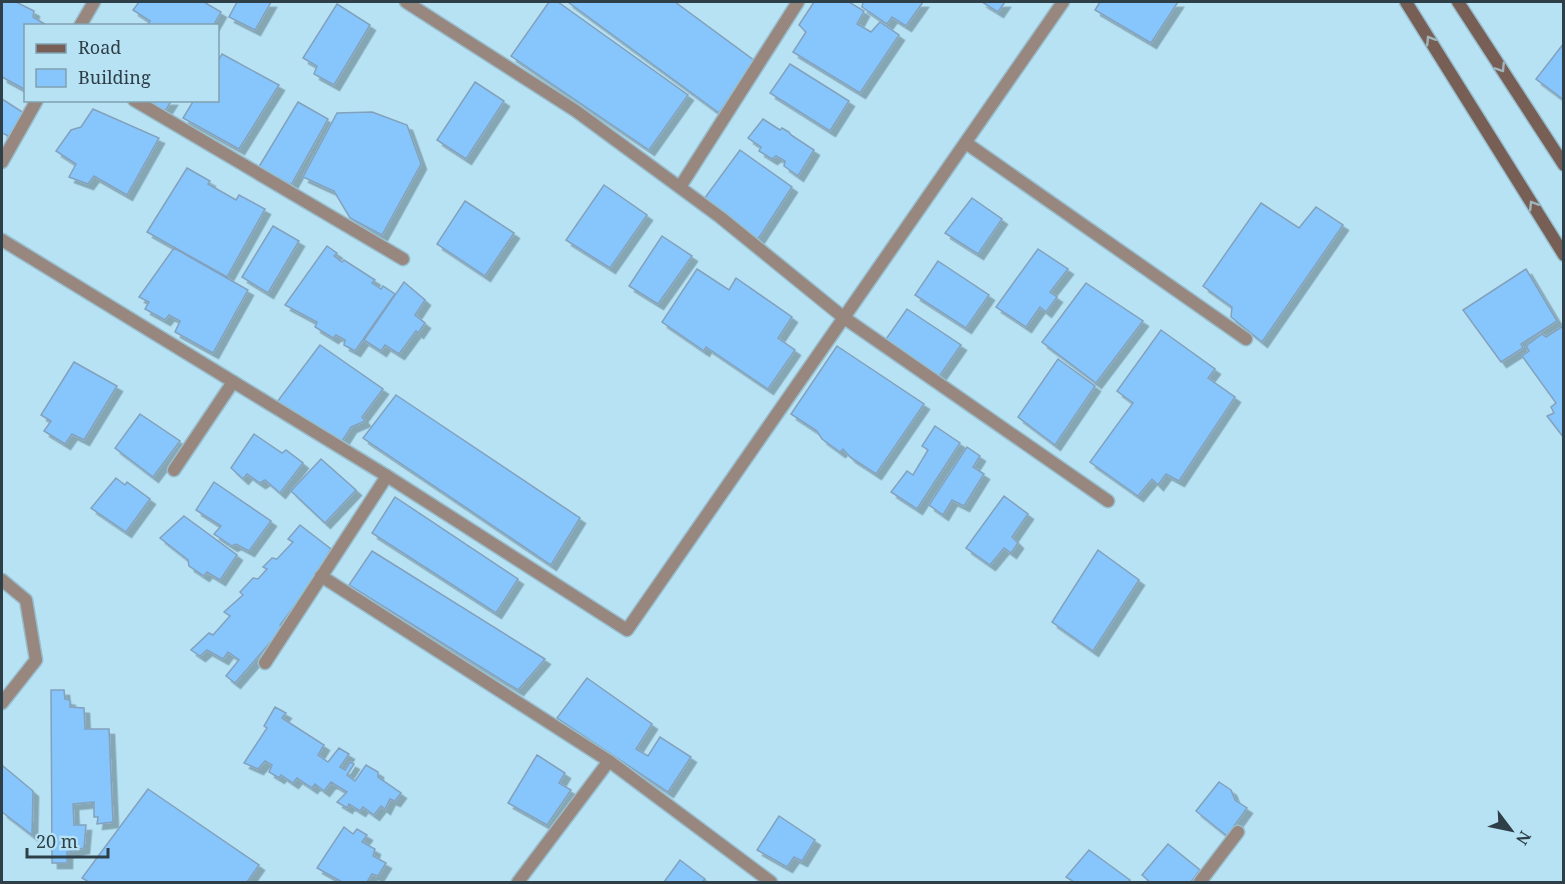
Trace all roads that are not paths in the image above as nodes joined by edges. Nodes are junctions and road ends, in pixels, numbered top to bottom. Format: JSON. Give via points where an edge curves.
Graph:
{"nodes":[{"id":1,"x":94,"y":2,"type":"edge"},
{"id":2,"x":406,"y":2,"type":"edge"},
{"id":3,"x":798,"y":2,"type":"edge"},
{"id":4,"x":1063,"y":2,"type":"edge"},
{"id":5,"x":1406,"y":2,"type":"edge"},
{"id":6,"x":1458,"y":2,"type":"edge"},
{"id":7,"x":81,"y":24,"type":"edge"},
{"id":8,"x":36,"y":102,"type":"edge"},
{"id":9,"x":137,"y":102,"type":"edge"},
{"id":10,"x":966,"y":143,"type":"junction"},
{"id":11,"x":2,"y":162,"type":"edge"},
{"id":12,"x":1563,"y":165,"type":"edge"},
{"id":13,"x":680,"y":187,"type":"junction"},
{"id":14,"x":2,"y":240,"type":"edge"},
{"id":15,"x":1563,"y":255,"type":"edge"},
{"id":16,"x":403,"y":259,"type":"dead end"},
{"id":17,"x":843,"y":317,"type":"junction"},
{"id":18,"x":1246,"y":339,"type":"dead end"},
{"id":19,"x":233,"y":382,"type":"junction"},
{"id":20,"x":174,"y":470,"type":"dead end"},
{"id":21,"x":387,"y":476,"type":"junction"},
{"id":22,"x":1108,"y":501,"type":"dead end"},
{"id":23,"x":321,"y":576,"type":"junction"},
{"id":24,"x":2,"y":580,"type":"edge"},
{"id":25,"x":265,"y":663,"type":"dead end"},
{"id":26,"x":2,"y":703,"type":"edge"},
{"id":27,"x":609,"y":761,"type":"junction"},
{"id":28,"x":1238,"y":832,"type":"dead end"},
{"id":29,"x":518,"y":882,"type":"edge"},
{"id":30,"x":771,"y":882,"type":"edge"},
{"id":31,"x":1200,"y":882,"type":"edge"}],
"edges":[{"from":1,"to":7,"type":"street"},
{"from":2,"to":13,"type":"street","via":[[576,111]]},
{"from":3,"to":13,"type":"street"},
{"from":4,"to":10,"type":"street"},
{"from":15,"to":5,"type":"main road","one_way":true},
{"from":6,"to":12,"type":"main road","one_way":true},
{"from":8,"to":11,"type":"street"},
{"from":9,"to":16,"type":"street"},
{"from":10,"to":17,"type":"street"},
{"from":10,"to":18,"type":"street"},
{"from":13,"to":17,"type":"street"},
{"from":14,"to":19,"type":"street"},
{"from":17,"to":21,"type":"street","via":[[627,630]]},
{"from":17,"to":22,"type":"street"},
{"from":19,"to":20,"type":"street"},
{"from":19,"to":21,"type":"street"},
{"from":21,"to":23,"type":"street"},
{"from":23,"to":25,"type":"street"},
{"from":23,"to":27,"type":"street"},
{"from":24,"to":26,"type":"street","via":[[26,600],[36,660]]},
{"from":27,"to":29,"type":"street"},
{"from":27,"to":30,"type":"street"},
{"from":28,"to":31,"type":"street"}]}
